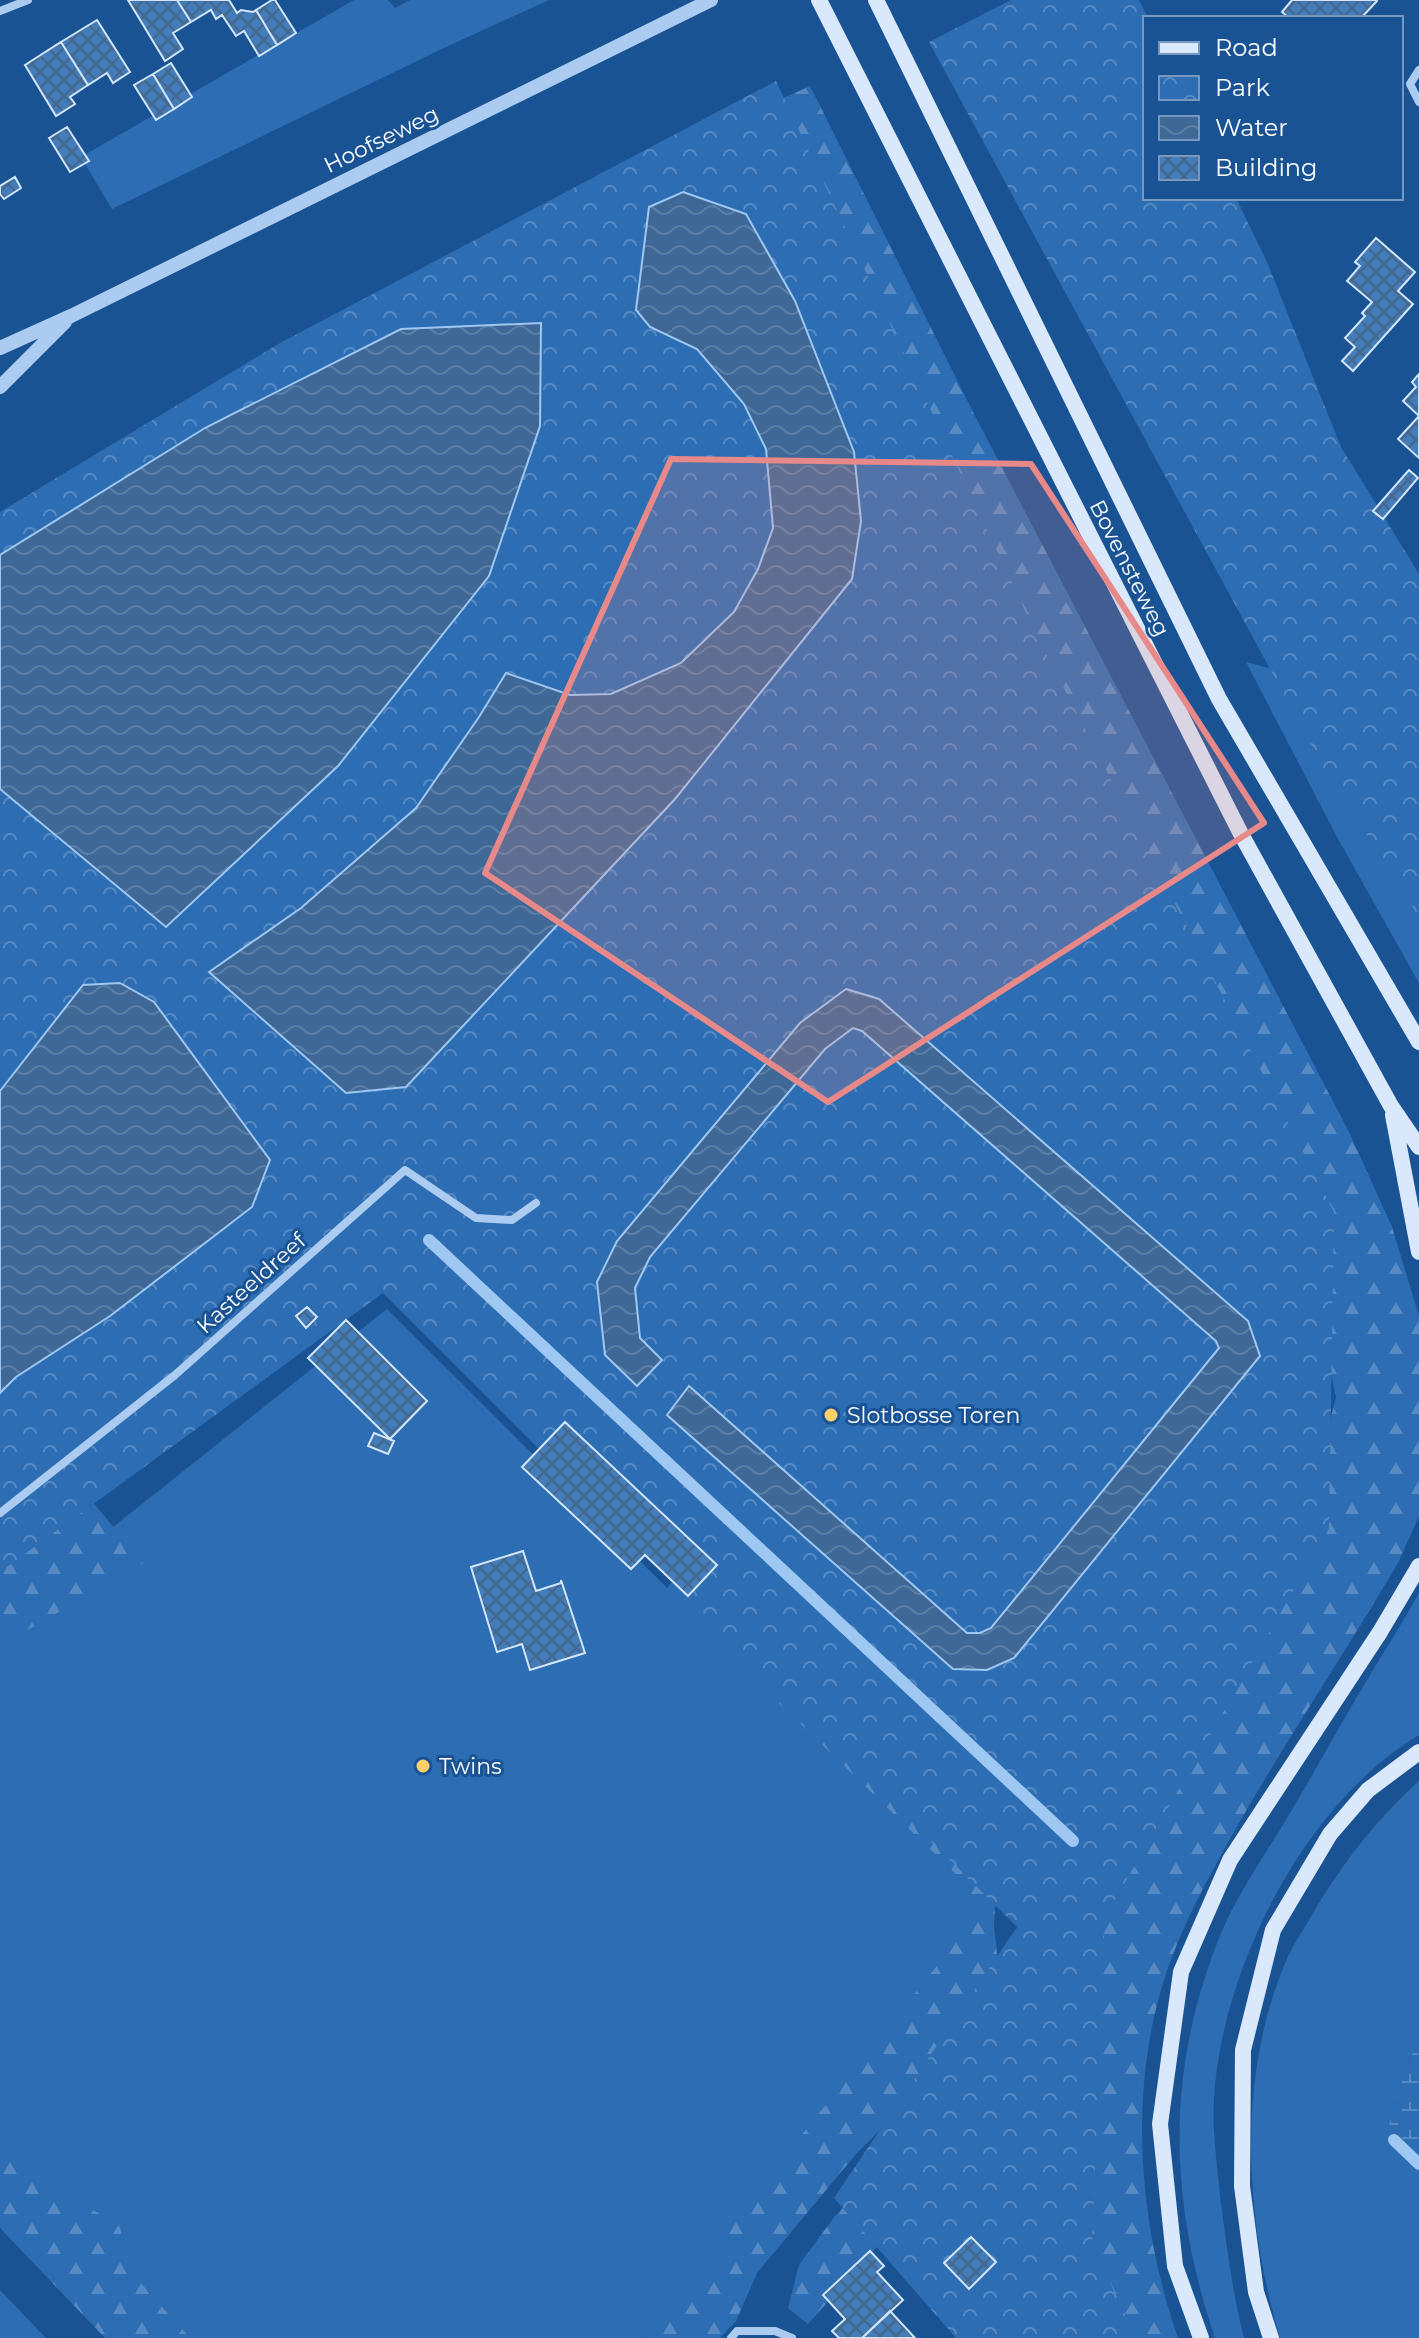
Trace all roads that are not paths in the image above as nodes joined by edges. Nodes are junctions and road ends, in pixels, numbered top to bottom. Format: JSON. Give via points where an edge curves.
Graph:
{"nodes":[{"id":1,"x":28,"y":0,"type":"edge"},
{"id":2,"x":711,"y":0,"type":"edge"},
{"id":3,"x":819,"y":0,"type":"edge"},
{"id":4,"x":876,"y":0,"type":"edge"},
{"id":5,"x":0,"y":11,"type":"edge"},
{"id":6,"x":1419,"y":70,"type":"edge"},
{"id":7,"x":1419,"y":102,"type":"edge"},
{"id":8,"x":71,"y":316,"type":"junction"},
{"id":9,"x":0,"y":348,"type":"edge"},
{"id":10,"x":0,"y":387,"type":"edge"},
{"id":11,"x":1419,"y":1042,"type":"edge"},
{"id":12,"x":1391,"y":1106,"type":"junction"},
{"id":13,"x":1419,"y":1147,"type":"edge"},
{"id":14,"x":536,"y":1203,"type":"dead end"},
{"id":15,"x":1419,"y":1252,"type":"edge"},
{"id":16,"x":0,"y":1513,"type":"edge"},
{"id":17,"x":1419,"y":1566,"type":"edge"},
{"id":18,"x":1419,"y":1752,"type":"edge"},
{"id":19,"x":734,"y":2334,"type":"edge"},
{"id":20,"x":792,"y":2338,"type":"edge"},
{"id":21,"x":1201,"y":2338,"type":"edge"},
{"id":22,"x":1271,"y":2338,"type":"edge"}],
"edges":[{"from":1,"to":5,"type":"street"},
{"from":2,"to":8,"type":"street","name":"Hoofseweg"},
{"from":3,"to":12,"type":"main road","name":"Bovensteweg","via":[[1241,834]]},
{"from":4,"to":11,"type":"main road","name":"Bovensteweg","via":[[1219,699]]},
{"from":6,"to":7,"type":"street","via":[[1410,84]]},
{"from":8,"to":9,"type":"street","name":"Hoofseweg"},
{"from":8,"to":10,"type":"street","name":"Hoofseweg"},
{"from":12,"to":13,"type":"main road","name":"Bovensteweg"},
{"from":12,"to":15,"type":"main road"},
{"from":14,"to":16,"type":"street","name":"Kasteeldreef","via":[[512,1220],[476,1218],[405,1170],[175,1375]]},
{"from":17,"to":21,"type":"main road","via":[[1230,1860],[1181,1972],[1160,2124],[1175,2266]]},
{"from":18,"to":22,"type":"main road","via":[[1368,1790],[1330,1834],[1273,1930],[1243,2050],[1242,2186],[1256,2292]]},
{"from":19,"to":20,"type":"street","via":[[775,2331]]}]}
